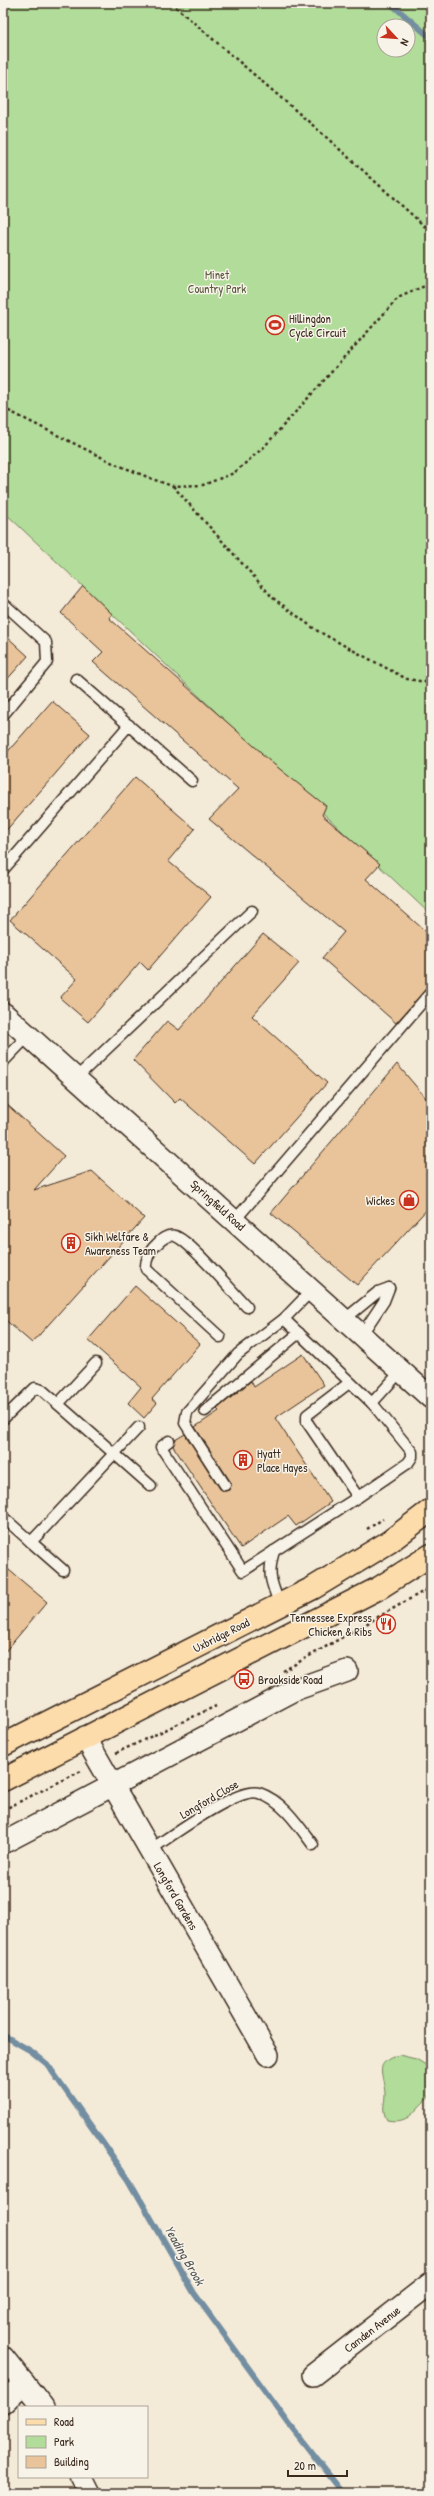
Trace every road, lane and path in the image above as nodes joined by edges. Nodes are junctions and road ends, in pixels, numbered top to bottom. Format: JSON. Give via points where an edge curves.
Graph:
{"nodes":[{"id":1,"x":171,"y":3,"type":"edge"},
{"id":2,"x":431,"y":232,"type":"edge"},
{"id":3,"x":431,"y":283,"type":"edge"},
{"id":4,"x":3,"y":408,"type":"edge"},
{"id":5,"x":172,"y":486,"type":"junction"},
{"id":6,"x":3,"y":603,"type":"edge"},
{"id":7,"x":76,"y":679,"type":"dead end"},
{"id":8,"x":431,"y":683,"type":"edge"},
{"id":9,"x":3,"y":715,"type":"edge"},
{"id":10,"x":129,"y":725,"type":"junction"},
{"id":11,"x":192,"y":781,"type":"dead end"},
{"id":12,"x":3,"y":870,"type":"edge"},
{"id":13,"x":252,"y":911,"type":"dead end"},
{"id":14,"x":431,"y":992,"type":"edge"},
{"id":15,"x":3,"y":1013,"type":"edge"},
{"id":16,"x":28,"y":1036,"type":"junction"},
{"id":17,"x":3,"y":1062,"type":"edge"},
{"id":18,"x":76,"y":1078,"type":"junction"},
{"id":19,"x":234,"y":1220,"type":"junction"},
{"id":20,"x":312,"y":1290,"type":"junction"},
{"id":21,"x":247,"y":1307,"type":"dead end"},
{"id":22,"x":284,"y":1319,"type":"junction"},
{"id":23,"x":344,"y":1319,"type":"junction"},
{"id":24,"x":299,"y":1333,"type":"junction"},
{"id":25,"x":362,"y":1334,"type":"junction"},
{"id":26,"x":220,"y":1337,"type":"dead end"},
{"id":27,"x":96,"y":1363,"type":"dead end"},
{"id":28,"x":401,"y":1371,"type":"junction"},
{"id":29,"x":349,"y":1383,"type":"junction"},
{"id":30,"x":431,"y":1398,"type":"edge"},
{"id":31,"x":372,"y":1403,"type":"junction"},
{"id":32,"x":58,"y":1404,"type":"junction"},
{"id":33,"x":205,"y":1411,"type":"dead end"},
{"id":34,"x":3,"y":1419,"type":"edge"},
{"id":35,"x":139,"y":1427,"type":"dead end"},
{"id":36,"x":168,"y":1441,"type":"dead end"},
{"id":37,"x":113,"y":1455,"type":"junction"},
{"id":38,"x":224,"y":1485,"type":"dead end"},
{"id":39,"x":151,"y":1486,"type":"dead end"},
{"id":40,"x":358,"y":1497,"type":"junction"},
{"id":41,"x":431,"y":1510,"type":"edge"},
{"id":42,"x":387,"y":1515,"type":"dead end"},
{"id":43,"x":3,"y":1517,"type":"edge"},
{"id":44,"x":362,"y":1532,"type":"dead end"},
{"id":45,"x":31,"y":1542,"type":"junction"},
{"id":46,"x":274,"y":1551,"type":"junction"},
{"id":47,"x":431,"y":1555,"type":"edge"},
{"id":48,"x":63,"y":1570,"type":"dead end"},
{"id":49,"x":431,"y":1587,"type":"edge"},
{"id":50,"x":280,"y":1605,"type":"junction"},
{"id":51,"x":348,"y":1671,"type":"dead end"},
{"id":52,"x":280,"y":1673,"type":"dead end"},
{"id":53,"x":218,"y":1705,"type":"dead end"},
{"id":54,"x":85,"y":1737,"type":"junction"},
{"id":55,"x":3,"y":1745,"type":"edge"},
{"id":56,"x":109,"y":1756,"type":"dead end"},
{"id":57,"x":88,"y":1767,"type":"dead end"},
{"id":58,"x":3,"y":1780,"type":"edge"},
{"id":59,"x":113,"y":1783,"type":"junction"},
{"id":60,"x":3,"y":1810,"type":"edge"},
{"id":61,"x":3,"y":1842,"type":"edge"},
{"id":62,"x":313,"y":1845,"type":"dead end"},
{"id":63,"x":150,"y":1850,"type":"junction"},
{"id":64,"x":268,"y":2055,"type":"dead end"},
{"id":65,"x":431,"y":2283,"type":"edge"},
{"id":66,"x":3,"y":2357,"type":"edge"},
{"id":67,"x":313,"y":2375,"type":"dead end"},
{"id":68,"x":24,"y":2383,"type":"junction"},
{"id":69,"x":3,"y":2403,"type":"edge"},
{"id":70,"x":41,"y":2406,"type":"edge"},
{"id":71,"x":81,"y":2478,"type":"edge"},
{"id":72,"x":89,"y":2493,"type":"edge"}],
"edges":[{"from":1,"to":2,"type":"path","via":[[316,128]]},
{"from":3,"to":5,"type":"path","via":[[398,298],[264,446],[234,473],[203,485]]},
{"from":4,"to":5,"type":"path","via":[[113,463]]},
{"from":5,"to":8,"type":"path","via":[[273,598],[316,630],[358,653],[407,679]]},
{"from":6,"to":9,"type":"lane","via":[[46,642],[47,662]]},
{"from":7,"to":10,"type":"lane"},
{"from":10,"to":11,"type":"lane"},
{"from":10,"to":12,"type":"lane"},
{"from":13,"to":18,"type":"lane"},
{"from":14,"to":19,"type":"lane"},
{"from":15,"to":16,"type":"street","name":"Springfield Road"},
{"from":16,"to":17,"type":"lane"},
{"from":16,"to":18,"type":"street","name":"Springfield Road"},
{"from":18,"to":19,"type":"street","name":"Springfield Road"},
{"from":19,"to":20,"type":"street","name":"Springfield Road"},
{"from":20,"to":22,"type":"lane"},
{"from":20,"to":23,"type":"street","name":"Springfield Road"},
{"from":21,"to":26,"type":"lane","via":[[179,1238],[165,1237],[154,1246],[145,1263],[146,1269]]},
{"from":22,"to":24,"type":"lane"},
{"from":22,"to":38,"type":"lane","via":[[238,1354],[187,1412],[185,1423]]},
{"from":23,"to":25,"type":"street","name":"Springfield Road"},
{"from":23,"to":25,"type":"lane","via":[[378,1292],[389,1288],[384,1301]]},
{"from":24,"to":29,"type":"lane"},
{"from":24,"to":33,"type":"lane"},
{"from":25,"to":28,"type":"street","name":"Springfield Road"},
{"from":27,"to":32,"type":"lane"},
{"from":28,"to":30,"type":"street","name":"Springfield Road"},
{"from":28,"to":31,"type":"lane"},
{"from":29,"to":31,"type":"lane"},
{"from":29,"to":40,"type":"lane","via":[[314,1408],[307,1415],[307,1422]]},
{"from":31,"to":40,"type":"lane","via":[[408,1444],[412,1457],[408,1463]]},
{"from":32,"to":34,"type":"lane","via":[[42,1390],[35,1388]]},
{"from":32,"to":37,"type":"lane"},
{"from":35,"to":37,"type":"lane"},
{"from":36,"to":46,"type":"lane","via":[[161,1447],[243,1571]]},
{"from":37,"to":39,"type":"lane"},
{"from":37,"to":45,"type":"lane"},
{"from":40,"to":46,"type":"lane"},
{"from":41,"to":50,"type":"main road","name":"Uxbridge Road","via":[[389,1542]]},
{"from":42,"to":44,"type":"path"},
{"from":43,"to":45,"type":"lane"},
{"from":45,"to":48,"type":"lane"},
{"from":46,"to":50,"type":"lane","via":[[269,1568],[270,1578]]},
{"from":47,"to":54,"type":"main road","via":[[379,1588]]},
{"from":49,"to":52,"type":"path"},
{"from":50,"to":55,"type":"main road","name":"Uxbridge Road"},
{"from":51,"to":59,"type":"street","via":[[294,1690]]},
{"from":53,"to":56,"type":"path"},
{"from":54,"to":58,"type":"main road"},
{"from":54,"to":59,"type":"street","name":"Longford Gardens"},
{"from":57,"to":60,"type":"path"},
{"from":59,"to":61,"type":"street"},
{"from":59,"to":63,"type":"street","name":"Longford Gardens"},
{"from":62,"to":63,"type":"lane","name":"Longford Close","via":[[282,1808],[265,1796],[249,1791],[226,1802]]},
{"from":63,"to":64,"type":"street","name":"Longford Gardens"},
{"from":65,"to":67,"type":"street","name":"Camden Avenue"},
{"from":66,"to":68,"type":"street"},
{"from":68,"to":69,"type":"street"},
{"from":68,"to":70,"type":"street"},
{"from":71,"to":72,"type":"street"}]}
